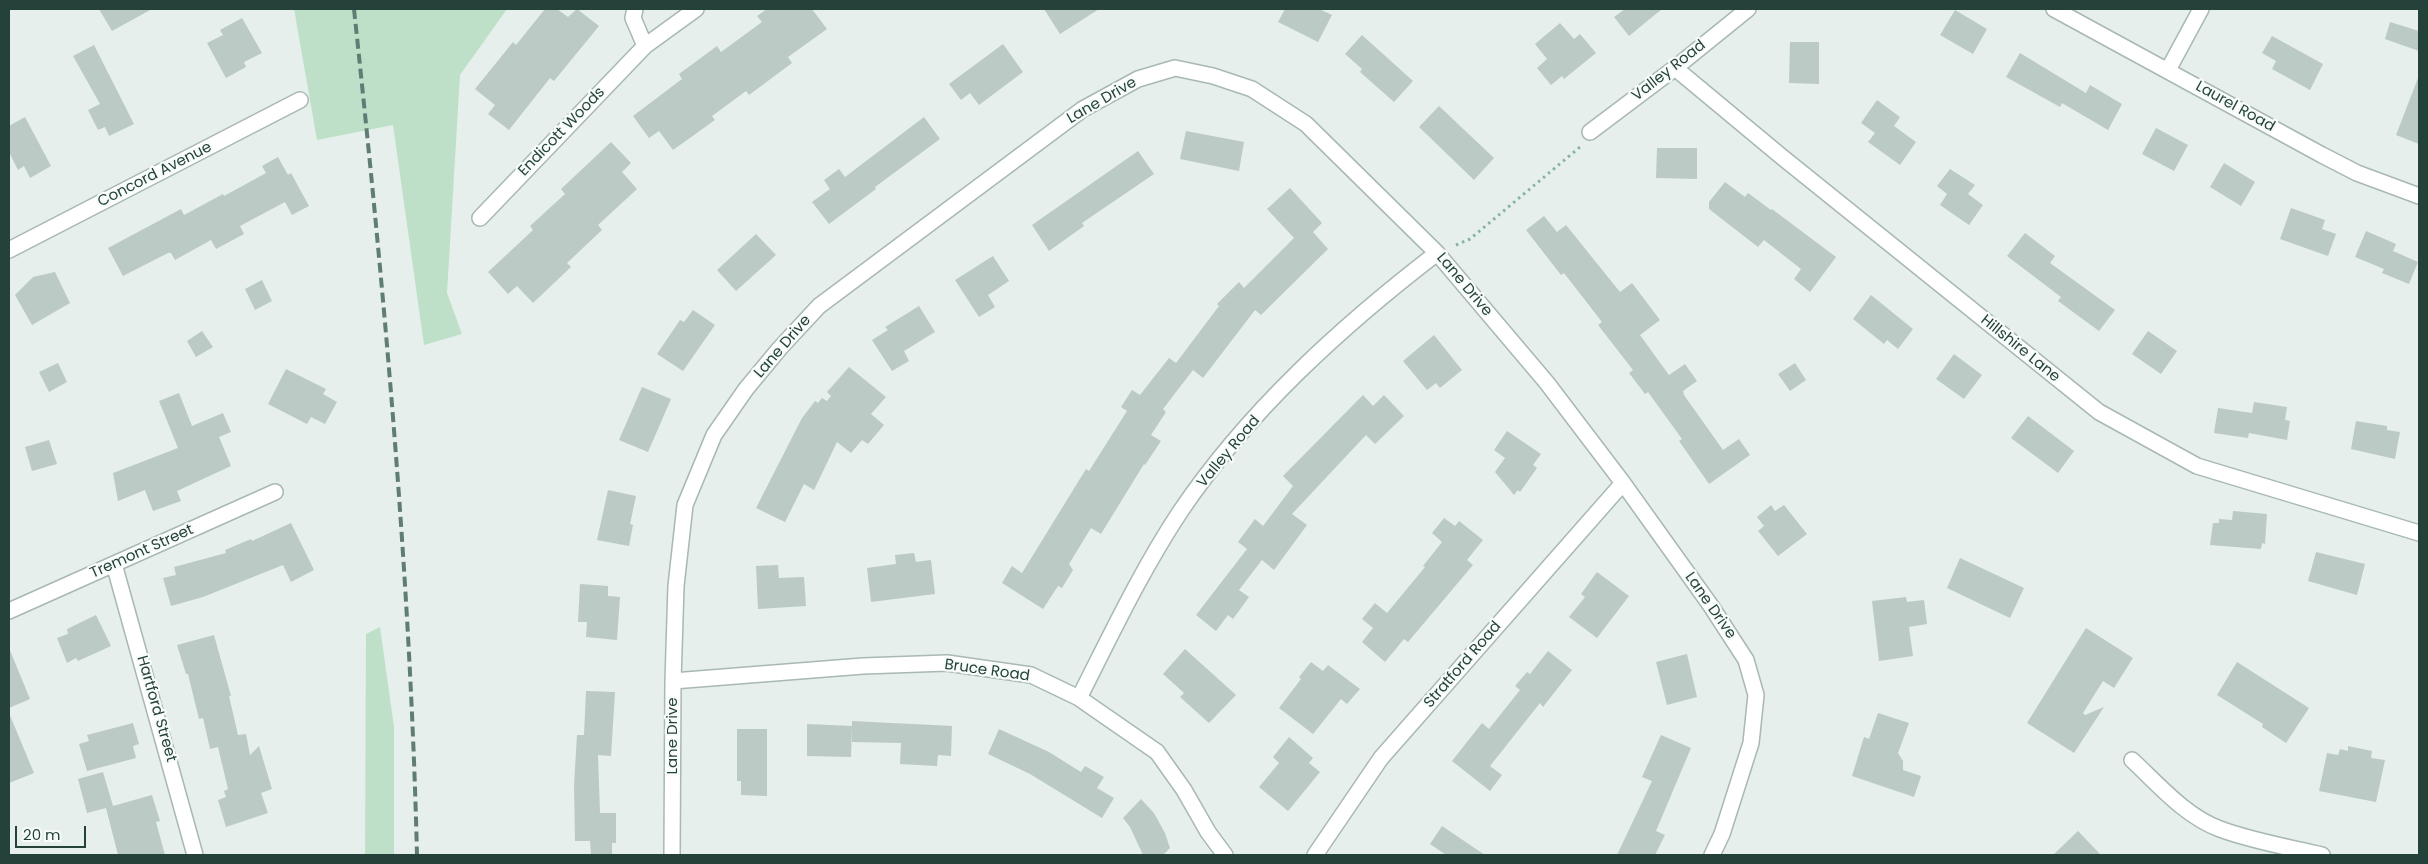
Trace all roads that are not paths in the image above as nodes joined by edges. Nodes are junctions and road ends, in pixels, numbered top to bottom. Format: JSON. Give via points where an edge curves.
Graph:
{"nodes":[{"id":1,"x":635,"y":9,"type":"edge"},
{"id":2,"x":696,"y":9,"type":"edge"},
{"id":3,"x":1748,"y":9,"type":"edge"},
{"id":4,"x":2054,"y":9,"type":"edge"},
{"id":5,"x":2201,"y":9,"type":"edge"},
{"id":6,"x":645,"y":46,"type":"junction"},
{"id":7,"x":1675,"y":68,"type":"junction"},
{"id":8,"x":2168,"y":70,"type":"junction"},
{"id":9,"x":300,"y":100,"type":"dead end"},
{"id":10,"x":1590,"y":132,"type":"road end"},
{"id":11,"x":2419,"y":196,"type":"edge"},
{"id":12,"x":480,"y":218,"type":"dead end"},
{"id":13,"x":9,"y":250,"type":"edge"},
{"id":14,"x":1438,"y":253,"type":"junction"},
{"id":15,"x":1623,"y":483,"type":"junction"},
{"id":16,"x":275,"y":492,"type":"dead end"},
{"id":17,"x":2419,"y":533,"type":"edge"},
{"id":18,"x":114,"y":564,"type":"junction"},
{"id":19,"x":9,"y":611,"type":"edge"},
{"id":20,"x":673,"y":681,"type":"junction"},
{"id":21,"x":1079,"y":698,"type":"junction"},
{"id":22,"x":2132,"y":760,"type":"dead end"},
{"id":23,"x":195,"y":855,"type":"edge"},
{"id":24,"x":672,"y":855,"type":"edge"},
{"id":25,"x":1225,"y":855,"type":"edge"},
{"id":26,"x":1315,"y":855,"type":"edge"},
{"id":27,"x":1712,"y":855,"type":"edge"},
{"id":28,"x":2322,"y":855,"type":"edge"}],
"edges":[{"from":1,"to":6,"type":"street","via":[[633,18]]},
{"from":2,"to":6,"type":"street","name":"Endicott Woods"},
{"from":3,"to":7,"type":"street","name":"Valley Road"},
{"from":4,"to":8,"type":"street","name":"Laurel Road"},
{"from":5,"to":8,"type":"street"},
{"from":6,"to":12,"type":"street","name":"Endicott Woods"},
{"from":7,"to":10,"type":"street","name":"Valley Road"},
{"from":7,"to":17,"type":"street","name":"Hillshire Lane","via":[[2100,412],[2198,466]]},
{"from":8,"to":11,"type":"street","name":"Laurel Road","via":[[2348,168]]},
{"from":9,"to":13,"type":"street","name":"Concord Avenue"},
{"from":14,"to":15,"type":"street","name":"Lane Drive","via":[[1547,383]]},
{"from":14,"to":20,"type":"street","name":"Lane Drive","via":[[1306,124],[1252,90],[1213,76],[1175,68],[1138,78],[1083,109],[819,306],[746,389],[714,435],[684,505],[676,586]]},
{"from":14,"to":21,"type":"street","name":"Valley Road","via":[[1351,323],[1256,418],[1216,464],[1181,511],[1144,570]]},
{"from":15,"to":26,"type":"street","name":"Stratford Road","via":[[1381,758]]},
{"from":15,"to":27,"type":"street","name":"Lane Drive","via":[[1746,660],[1756,695],[1751,742],[1722,834]]},
{"from":16,"to":18,"type":"street","name":"Tremont Street"},
{"from":18,"to":19,"type":"street","name":"Tremont Street"},
{"from":18,"to":23,"type":"street","name":"Hartford Street"},
{"from":20,"to":21,"type":"street","name":"Bruce Road","via":[[863,666],[947,664],[1031,675]]},
{"from":20,"to":24,"type":"street","name":"Lane Drive"},
{"from":21,"to":25,"type":"street","name":"Bruce Road","via":[[1157,752]]},
{"from":22,"to":28,"type":"street","via":[[2173,799],[2202,820],[2220,829]]}]}
